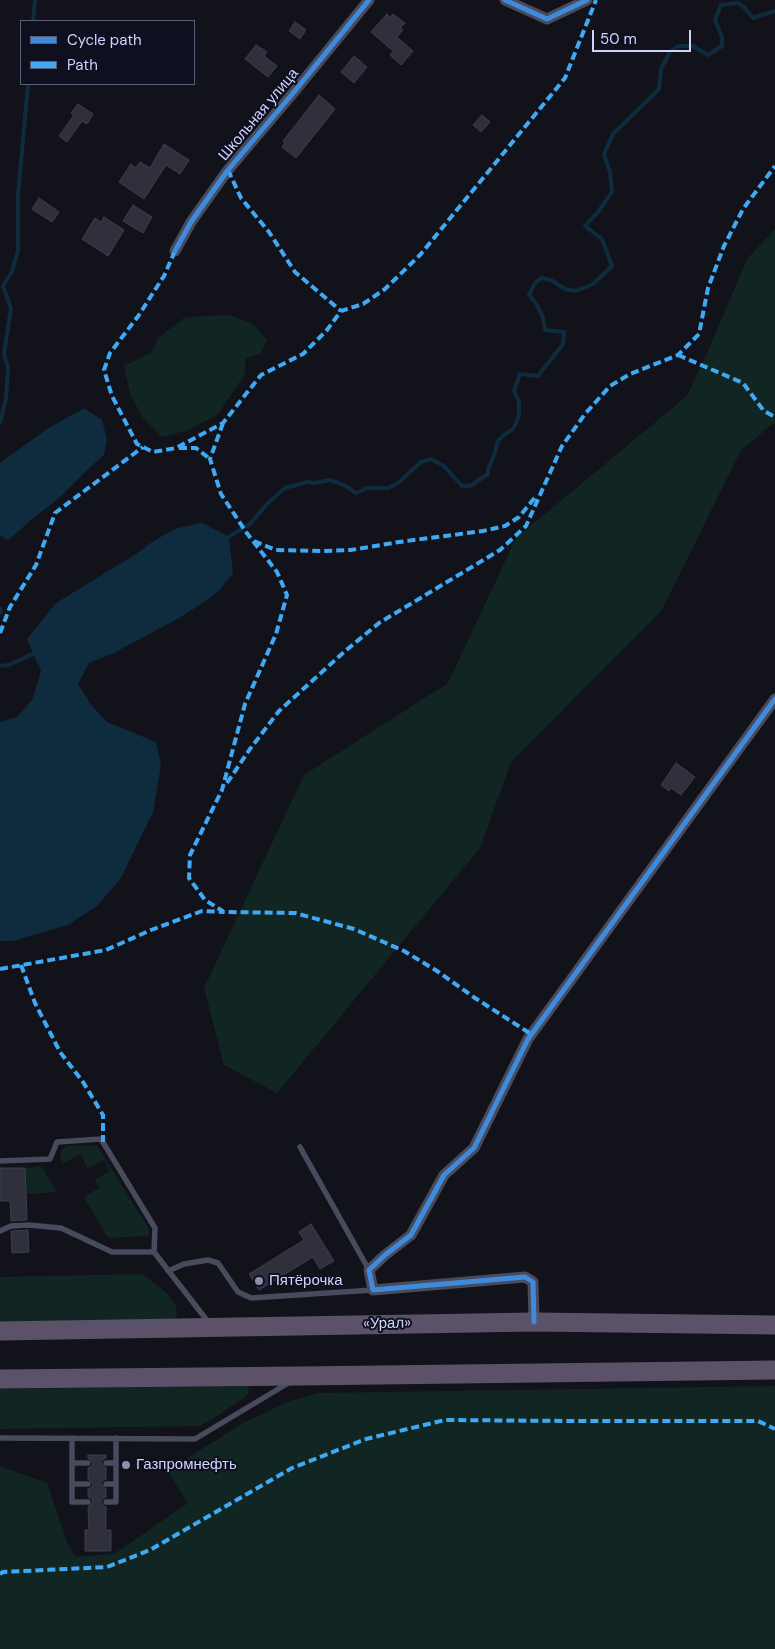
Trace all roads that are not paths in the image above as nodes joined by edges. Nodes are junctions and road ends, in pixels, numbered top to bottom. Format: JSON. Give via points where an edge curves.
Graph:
{"nodes":[{"id":1,"x":369,"y":0,"type":"edge"},
{"id":2,"x":505,"y":0,"type":"edge"},
{"id":3,"x":587,"y":0,"type":"edge"},
{"id":4,"x":176,"y":251,"type":"dead end"},
{"id":5,"x":775,"y":699,"type":"edge"},
{"id":6,"x":300,"y":1147,"type":"dead end"},
{"id":7,"x":0,"y":1161,"type":"edge"},
{"id":8,"x":0,"y":1231,"type":"edge"},
{"id":9,"x":154,"y":1252,"type":"junction"},
{"id":10,"x":369,"y":1270,"type":"junction"},
{"id":11,"x":168,"y":1271,"type":"junction"},
{"id":12,"x":373,"y":1290,"type":"junction"},
{"id":13,"x":534,"y":1322,"type":"junction"},
{"id":14,"x":775,"y":1325,"type":"edge"},
{"id":15,"x":211,"y":1327,"type":"junction"},
{"id":16,"x":0,"y":1331,"type":"edge"},
{"id":17,"x":775,"y":1370,"type":"edge"},
{"id":18,"x":300,"y":1376,"type":"junction"},
{"id":19,"x":0,"y":1378,"type":"edge"},
{"id":20,"x":0,"y":1438,"type":"edge"},
{"id":21,"x":72,"y":1438,"type":"junction"},
{"id":22,"x":116,"y":1438,"type":"junction"},
{"id":23,"x":72,"y":1463,"type":"junction"},
{"id":24,"x":88,"y":1463,"type":"dead end"},
{"id":25,"x":106,"y":1463,"type":"dead end"},
{"id":26,"x":116,"y":1463,"type":"junction"},
{"id":27,"x":72,"y":1484,"type":"junction"},
{"id":28,"x":88,"y":1484,"type":"dead end"},
{"id":29,"x":106,"y":1484,"type":"dead end"},
{"id":30,"x":116,"y":1484,"type":"junction"},
{"id":31,"x":88,"y":1502,"type":"dead end"},
{"id":32,"x":106,"y":1502,"type":"dead end"}],
"edges":[{"from":1,"to":4,"type":"street","name":"Школьная улица","via":[[228,170],[191,222]]},
{"from":2,"to":3,"type":"street","via":[[547,19]]},
{"from":5,"to":10,"type":"street","via":[[528,1040],[474,1148],[444,1175],[411,1235]]},
{"from":6,"to":10,"type":"lane"},
{"from":7,"to":9,"type":"lane","via":[[50,1159],[57,1142],[102,1139],[155,1228]]},
{"from":8,"to":9,"type":"lane","via":[[11,1226],[61,1228],[112,1252]]},
{"from":9,"to":11,"type":"lane"},
{"from":10,"to":12,"type":"street"},
{"from":11,"to":12,"type":"lane","via":[[184,1264],[208,1260],[218,1263],[238,1292],[251,1298]]},
{"from":11,"to":15,"type":"lane"},
{"from":12,"to":13,"type":"street","via":[[525,1277],[532,1282]]},
{"from":13,"to":14,"type":"highway","name":"«Урал»"},
{"from":13,"to":15,"type":"highway","name":"«Урал»"},
{"from":15,"to":16,"type":"highway","name":"«Урал»"},
{"from":17,"to":18,"type":"highway"},
{"from":18,"to":19,"type":"highway"},
{"from":18,"to":22,"type":"lane","via":[[195,1439]]},
{"from":20,"to":21,"type":"lane"},
{"from":21,"to":22,"type":"lane"},
{"from":21,"to":23,"type":"lane"},
{"from":22,"to":26,"type":"lane"},
{"from":23,"to":24,"type":"lane"},
{"from":23,"to":27,"type":"lane"},
{"from":25,"to":26,"type":"lane"},
{"from":26,"to":30,"type":"lane"},
{"from":27,"to":28,"type":"lane"},
{"from":27,"to":31,"type":"lane","via":[[72,1502]]},
{"from":29,"to":30,"type":"lane"},
{"from":30,"to":32,"type":"lane","via":[[116,1502]]}]}
